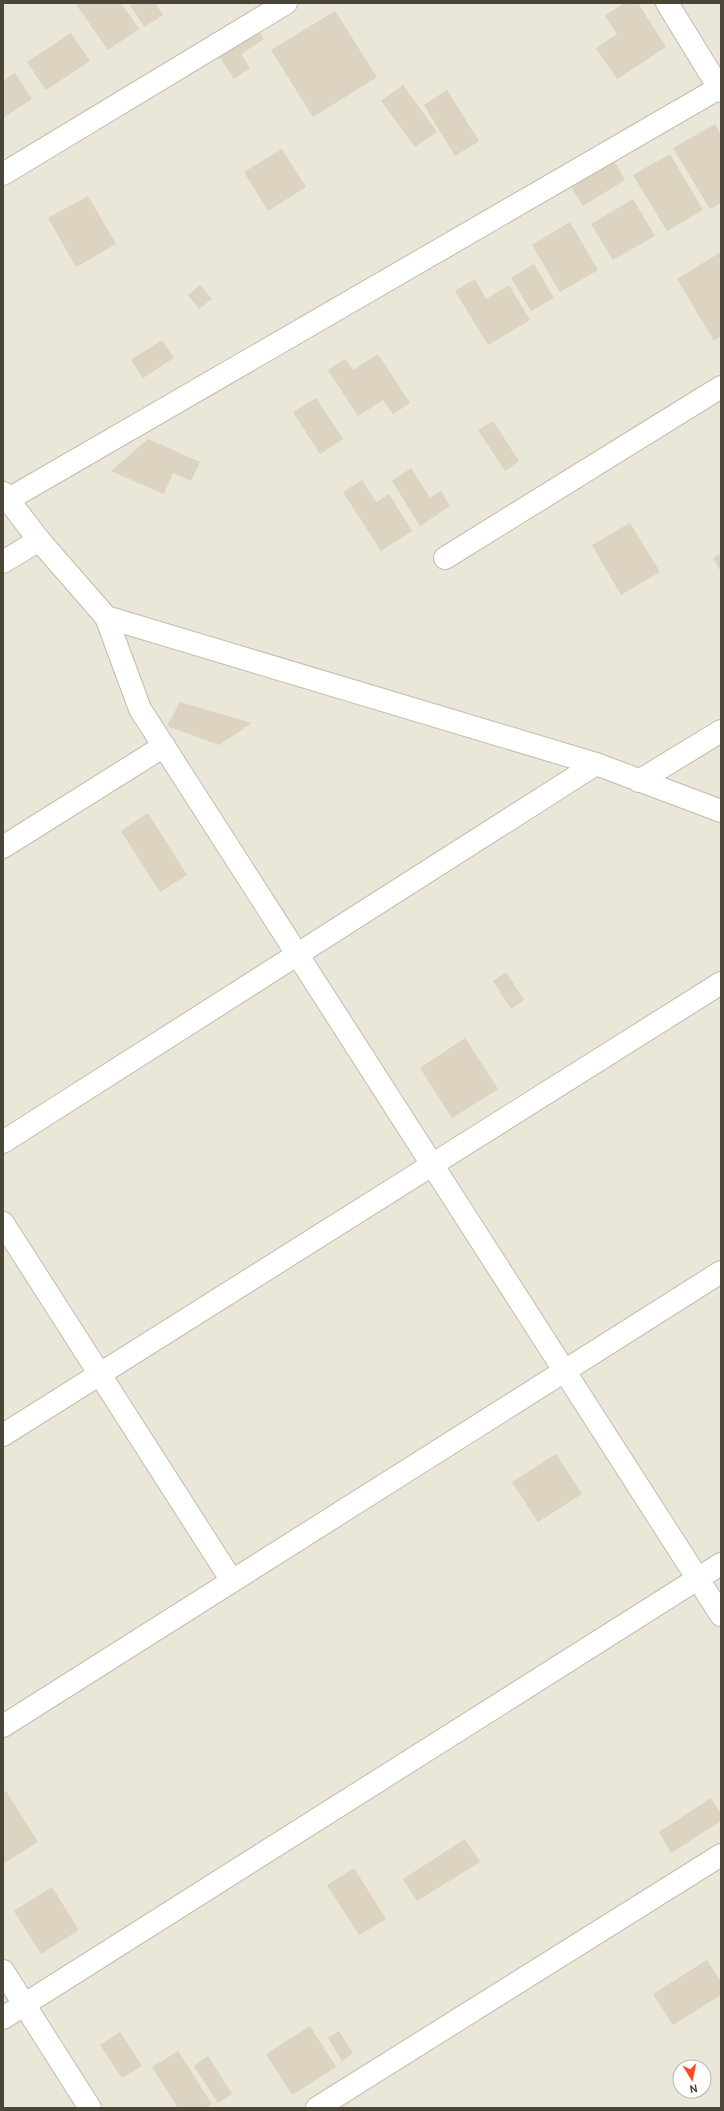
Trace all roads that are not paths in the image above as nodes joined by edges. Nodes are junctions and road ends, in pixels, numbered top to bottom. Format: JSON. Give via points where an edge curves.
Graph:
{"nodes":[{"id":1,"x":286,"y":3,"type":"edge"},
{"id":2,"x":667,"y":3,"type":"edge"},
{"id":3,"x":720,"y":90,"type":"edge"},
{"id":4,"x":3,"y":174,"type":"edge"},
{"id":5,"x":721,"y":387,"type":"edge"},
{"id":6,"x":6,"y":496,"type":"edge"},
{"id":7,"x":39,"y":540,"type":"junction"},
{"id":8,"x":445,"y":558,"type":"dead end"},
{"id":9,"x":3,"y":562,"type":"edge"},
{"id":10,"x":106,"y":617,"type":"junction"},
{"id":11,"x":721,"y":731,"type":"edge"},
{"id":12,"x":164,"y":746,"type":"junction"},
{"id":13,"x":596,"y":764,"type":"junction"},
{"id":14,"x":639,"y":781,"type":"junction"},
{"id":15,"x":721,"y":811,"type":"edge"},
{"id":16,"x":3,"y":847,"type":"edge"},
{"id":17,"x":298,"y":954,"type":"junction"},
{"id":18,"x":721,"y":984,"type":"edge"},
{"id":19,"x":3,"y":1142,"type":"edge"},
{"id":20,"x":433,"y":1165,"type":"junction"},
{"id":21,"x":3,"y":1223,"type":"edge"},
{"id":22,"x":721,"y":1272,"type":"edge"},
{"id":23,"x":564,"y":1371,"type":"junction"},
{"id":24,"x":100,"y":1374,"type":"junction"},
{"id":25,"x":3,"y":1435,"type":"edge"},
{"id":26,"x":721,"y":1564,"type":"edge"},
{"id":27,"x":698,"y":1578,"type":"junction"},
{"id":28,"x":232,"y":1581,"type":"junction"},
{"id":29,"x":721,"y":1615,"type":"edge"},
{"id":30,"x":3,"y":1726,"type":"edge"},
{"id":31,"x":721,"y":1855,"type":"edge"},
{"id":32,"x":3,"y":1971,"type":"edge"},
{"id":33,"x":24,"y":2005,"type":"junction"},
{"id":34,"x":3,"y":2018,"type":"edge"},
{"id":35,"x":90,"y":2108,"type":"edge"},
{"id":36,"x":317,"y":2108,"type":"edge"}],
"edges":[{"from":1,"to":4,"type":"street"},
{"from":2,"to":3,"type":"street"},
{"from":3,"to":6,"type":"street"},
{"from":5,"to":8,"type":"street"},
{"from":6,"to":7,"type":"street"},
{"from":7,"to":9,"type":"street"},
{"from":7,"to":10,"type":"street"},
{"from":10,"to":12,"type":"street","via":[[140,709]]},
{"from":10,"to":13,"type":"street"},
{"from":11,"to":14,"type":"street"},
{"from":12,"to":16,"type":"street"},
{"from":12,"to":17,"type":"street"},
{"from":13,"to":14,"type":"street"},
{"from":13,"to":17,"type":"street"},
{"from":14,"to":15,"type":"street"},
{"from":17,"to":19,"type":"street"},
{"from":17,"to":20,"type":"street"},
{"from":18,"to":20,"type":"street"},
{"from":20,"to":23,"type":"street"},
{"from":20,"to":24,"type":"street"},
{"from":21,"to":24,"type":"street"},
{"from":22,"to":23,"type":"street"},
{"from":23,"to":27,"type":"street"},
{"from":23,"to":28,"type":"street"},
{"from":24,"to":25,"type":"street"},
{"from":24,"to":28,"type":"street"},
{"from":26,"to":27,"type":"street"},
{"from":27,"to":29,"type":"street"},
{"from":27,"to":33,"type":"street"},
{"from":28,"to":30,"type":"street"},
{"from":31,"to":36,"type":"street"},
{"from":32,"to":33,"type":"street"},
{"from":33,"to":34,"type":"street"},
{"from":33,"to":35,"type":"street"}]}
